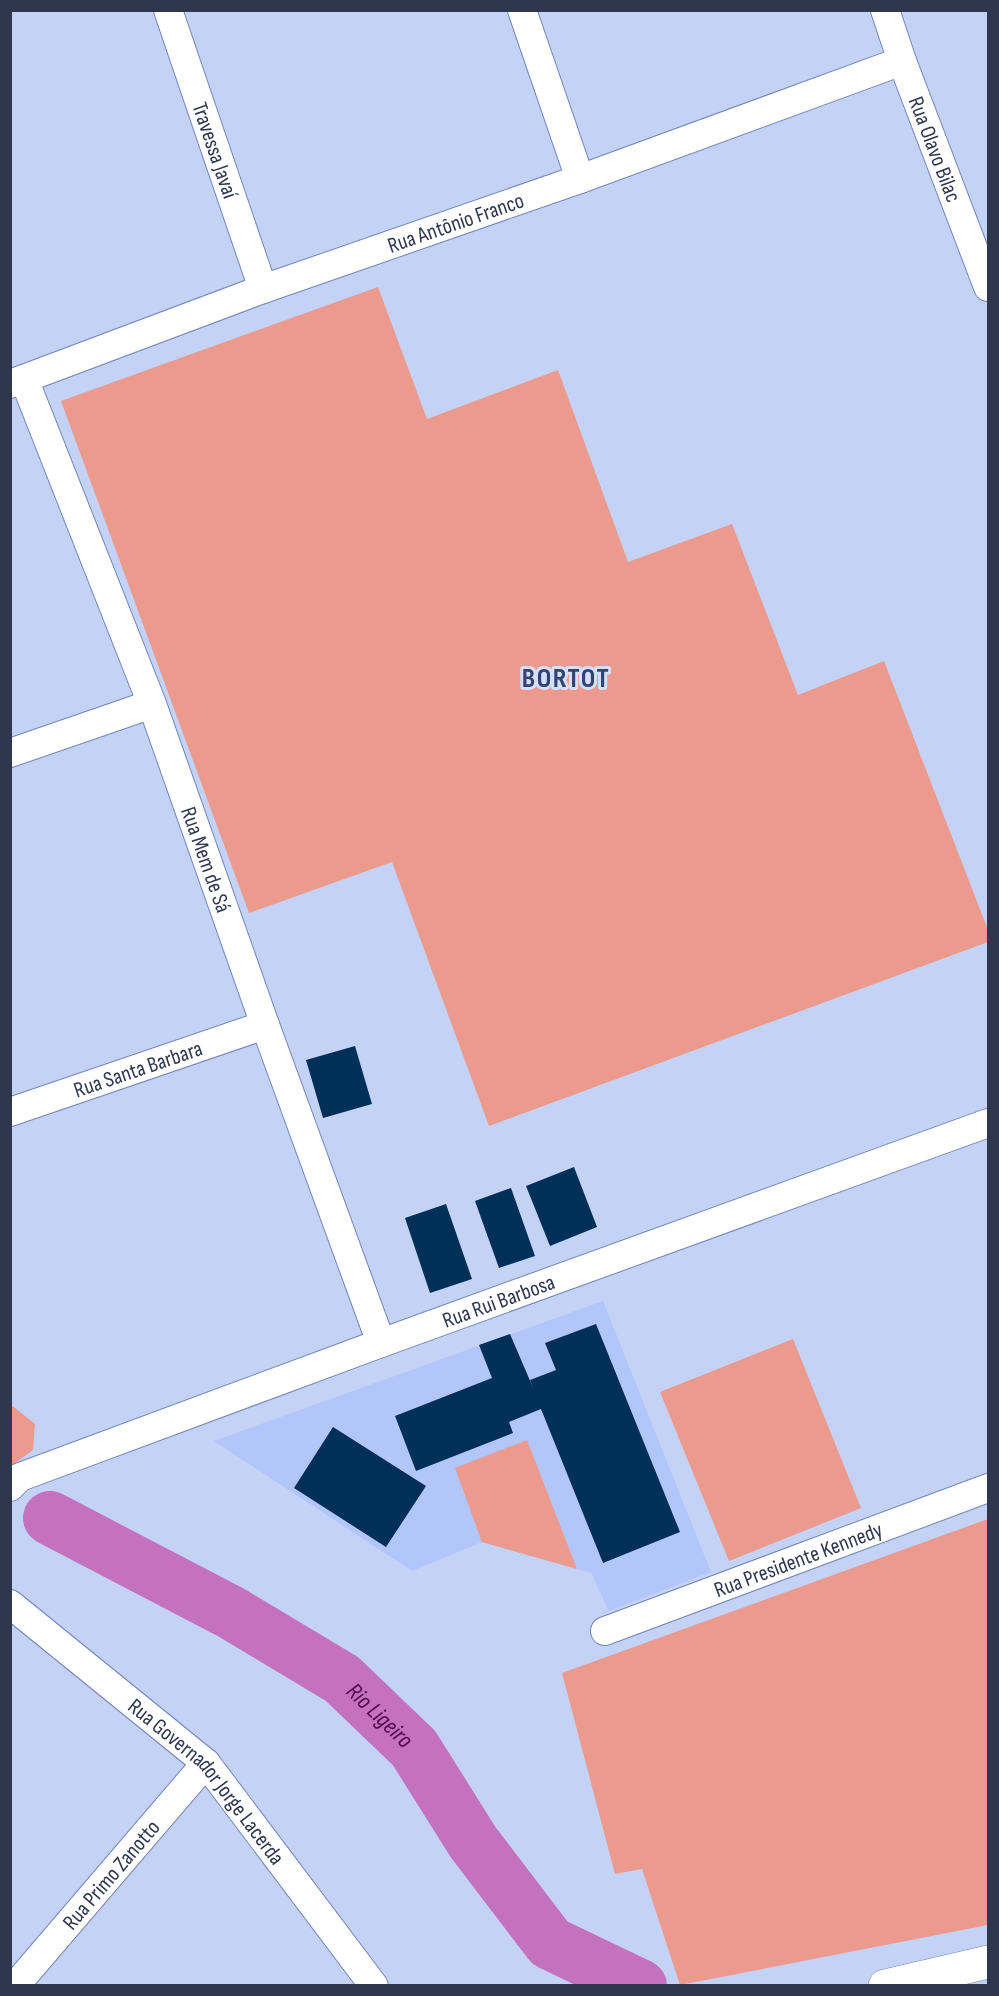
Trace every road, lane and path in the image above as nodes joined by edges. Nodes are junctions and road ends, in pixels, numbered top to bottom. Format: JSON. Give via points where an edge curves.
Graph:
{"nodes":[{"id":1,"x":168,"y":10,"type":"edge"},
{"id":2,"x":522,"y":10,"type":"edge"},
{"id":3,"x":885,"y":10,"type":"edge"},
{"id":4,"x":902,"y":61,"type":"junction"},
{"id":5,"x":580,"y":179,"type":"junction"},
{"id":6,"x":988,"y":287,"type":"edge"},
{"id":7,"x":263,"y":289,"type":"junction"},
{"id":8,"x":17,"y":381,"type":"edge"},
{"id":9,"x":152,"y":704,"type":"junction"},
{"id":10,"x":10,"y":753,"type":"edge"},
{"id":11,"x":265,"y":1025,"type":"junction"},
{"id":12,"x":10,"y":1113,"type":"edge"},
{"id":13,"x":988,"y":1123,"type":"edge"},
{"id":14,"x":381,"y":1343,"type":"junction"},
{"id":15,"x":10,"y":1487,"type":"edge"},
{"id":16,"x":988,"y":1488,"type":"edge"},
{"id":17,"x":10,"y":1604,"type":"edge"},
{"id":18,"x":605,"y":1631,"type":"dead end"},
{"id":19,"x":206,"y":1763,"type":"junction"},
{"id":20,"x":988,"y":1962,"type":"edge"},
{"id":21,"x":15,"y":1986,"type":"edge"},
{"id":22,"x":375,"y":1986,"type":"edge"},
{"id":23,"x":885,"y":1986,"type":"edge"}],
"edges":[{"from":1,"to":7,"type":"street","name":"Travessa Javaí"},
{"from":2,"to":5,"type":"street"},
{"from":3,"to":4,"type":"street","name":"Rua Olavo Bilac"},
{"from":4,"to":5,"type":"street","name":"Rua Antônio Franco"},
{"from":4,"to":6,"type":"street","name":"Rua Olavo Bilac"},
{"from":5,"to":7,"type":"street","name":"Rua Antônio Franco"},
{"from":7,"to":8,"type":"street","name":"Rua Antônio Franco"},
{"from":8,"to":9,"type":"street","name":"Rua Mem de Sá"},
{"from":9,"to":10,"type":"street"},
{"from":9,"to":11,"type":"street","name":"Rua Mem de Sá"},
{"from":11,"to":12,"type":"street","name":"Rua Santa Barbara"},
{"from":11,"to":14,"type":"street","name":"Rua Mem de Sá"},
{"from":13,"to":14,"type":"street","name":"Rua Rui Barbosa"},
{"from":14,"to":15,"type":"street","name":"Rua Rui Barbosa","via":[[20,1476]]},
{"from":16,"to":18,"type":"street","name":"Rua Presidente Kennedy"},
{"from":17,"to":19,"type":"street","name":"Rua Governador Jorge Lacerda"},
{"from":19,"to":21,"type":"street","name":"Rua Primo Zanotto"},
{"from":19,"to":22,"type":"street","name":"Rua Governador Jorge Lacerda"},
{"from":20,"to":23,"type":"street"}]}
